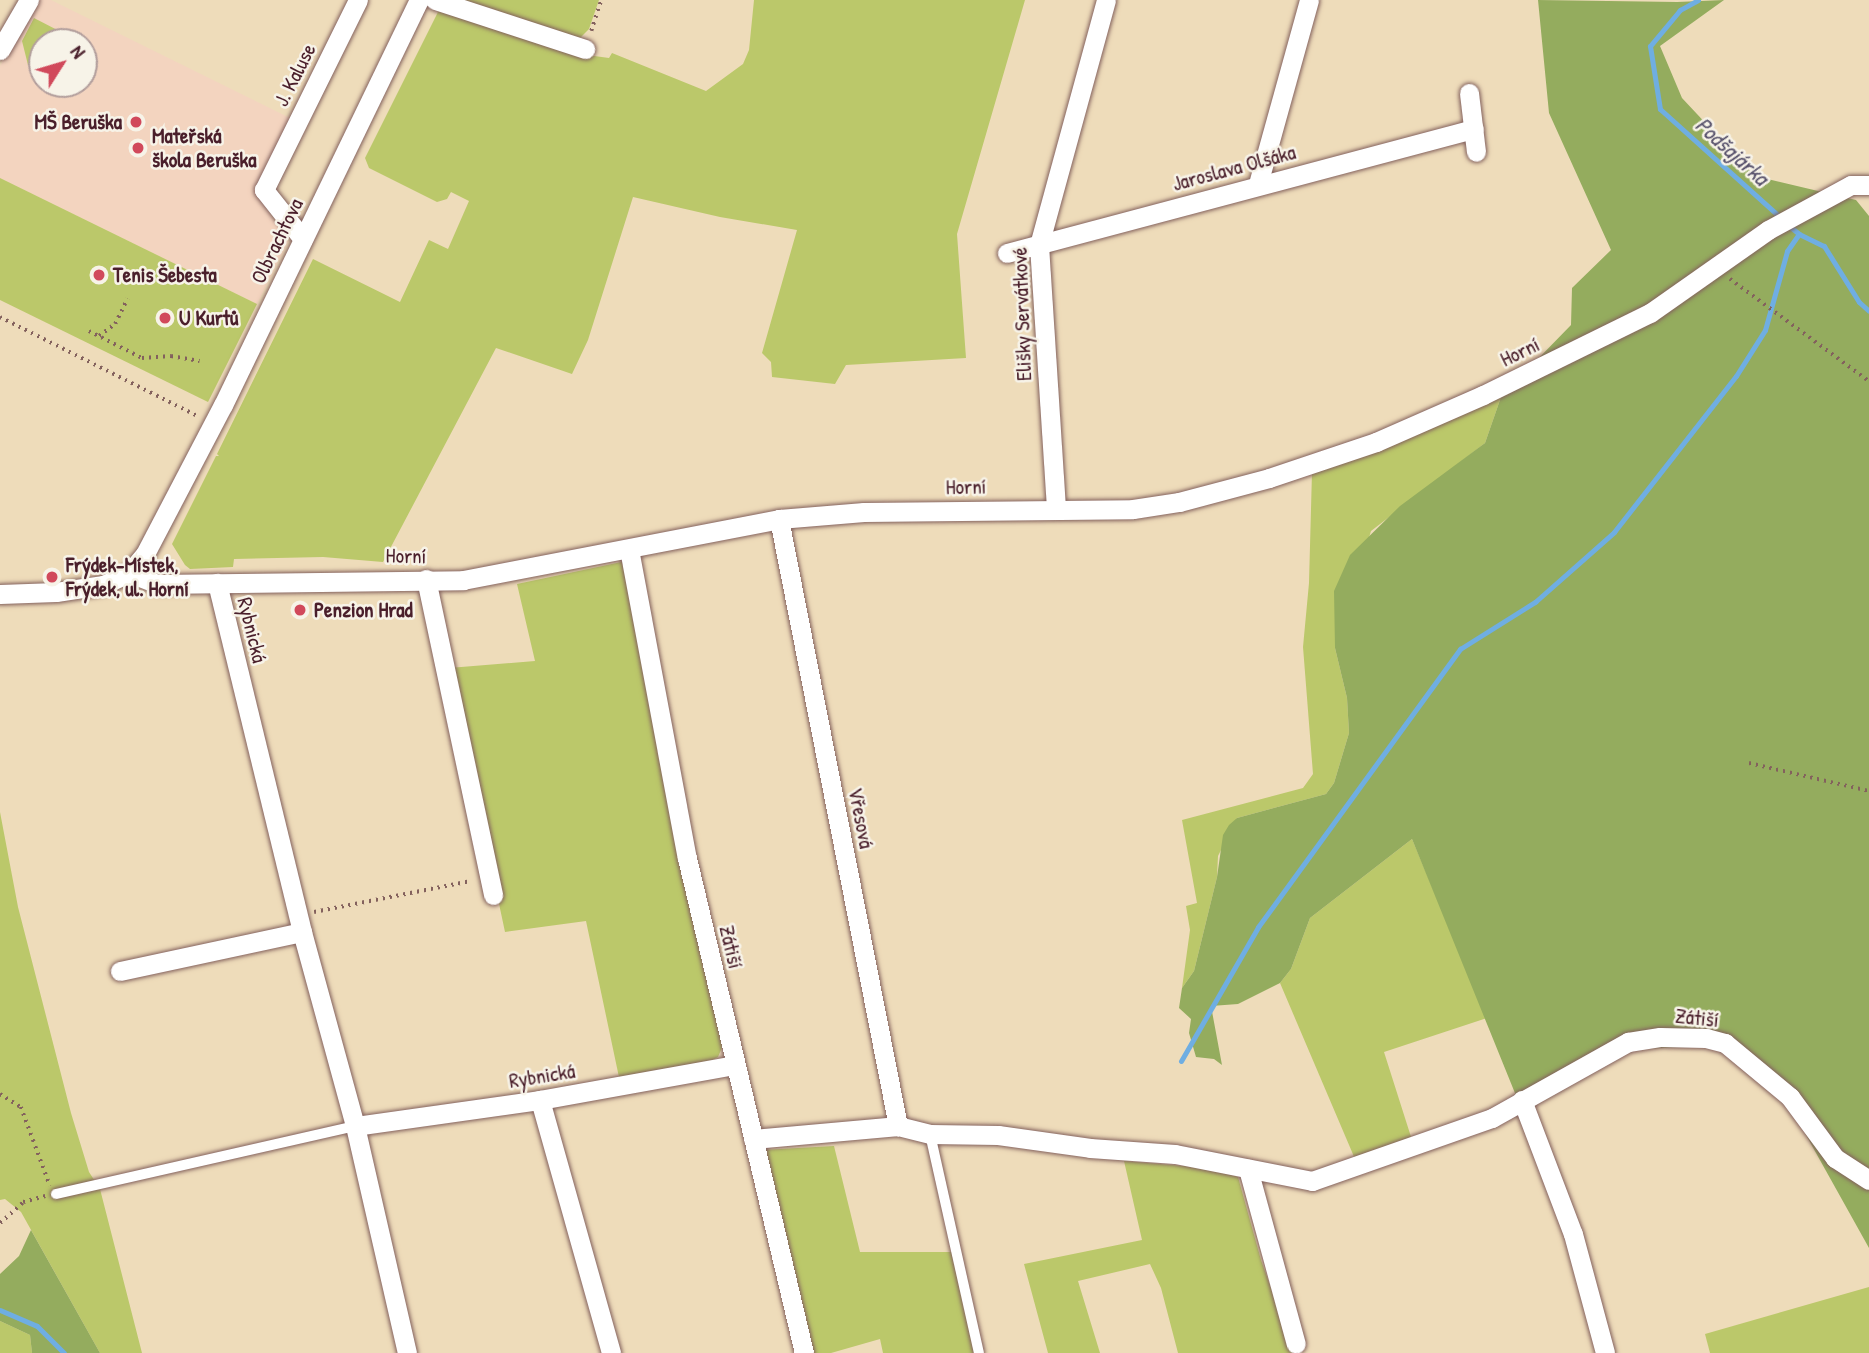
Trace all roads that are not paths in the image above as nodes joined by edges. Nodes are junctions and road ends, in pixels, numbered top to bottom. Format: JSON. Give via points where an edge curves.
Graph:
{"nodes":[{"id":1,"x":29,"y":0,"type":"edge"},
{"id":2,"x":358,"y":0,"type":"edge"},
{"id":3,"x":419,"y":0,"type":"edge"},
{"id":4,"x":435,"y":0,"type":"edge"},
{"id":5,"x":1106,"y":0,"type":"edge"},
{"id":6,"x":1309,"y":0,"type":"edge"},
{"id":7,"x":585,"y":49,"type":"road end"},
{"id":8,"x":0,"y":50,"type":"edge"},
{"id":9,"x":1469,"y":93,"type":"dead end"},
{"id":10,"x":1474,"y":129,"type":"junction"},
{"id":11,"x":1476,"y":152,"type":"dead end"},
{"id":12,"x":1258,"y":184,"type":"junction"},
{"id":13,"x":1869,"y":185,"type":"edge"},
{"id":14,"x":303,"y":239,"type":"junction"},
{"id":15,"x":1040,"y":245,"type":"junction"},
{"id":16,"x":1007,"y":253,"type":"dead end"},
{"id":17,"x":1056,"y":508,"type":"junction"},
{"id":18,"x":779,"y":519,"type":"junction"},
{"id":19,"x":629,"y":548,"type":"junction"},
{"id":20,"x":129,"y":573,"type":"junction"},
{"id":21,"x":426,"y":579,"type":"junction"},
{"id":22,"x":217,"y":583,"type":"junction"},
{"id":23,"x":0,"y":594,"type":"edge"},
{"id":24,"x":491,"y":886,"type":"road end"},
{"id":25,"x":300,"y":924,"type":"junction"},
{"id":26,"x":120,"y":971,"type":"dead end"},
{"id":27,"x":735,"y":1065,"type":"junction"},
{"id":28,"x":540,"y":1100,"type":"junction"},
{"id":29,"x":1522,"y":1100,"type":"junction"},
{"id":30,"x":355,"y":1126,"type":"junction"},
{"id":31,"x":898,"y":1126,"type":"junction"},
{"id":32,"x":930,"y":1134,"type":"junction"},
{"id":33,"x":753,"y":1139,"type":"junction"},
{"id":34,"x":1248,"y":1170,"type":"junction"},
{"id":35,"x":1869,"y":1180,"type":"edge"},
{"id":36,"x":56,"y":1194,"type":"road end"},
{"id":37,"x":1296,"y":1344,"type":"dead end"},
{"id":38,"x":407,"y":1353,"type":"edge"},
{"id":39,"x":611,"y":1353,"type":"edge"},
{"id":40,"x":804,"y":1353,"type":"edge"},
{"id":41,"x":979,"y":1353,"type":"edge"},
{"id":42,"x":1605,"y":1353,"type":"edge"}],
"edges":[{"from":1,"to":8,"type":"street"},
{"from":2,"to":14,"type":"street","name":"J. Kaluse","via":[[264,190]]},
{"from":3,"to":14,"type":"street","name":"Olbrachtova"},
{"from":4,"to":7,"type":"street"},
{"from":5,"to":15,"type":"street","name":"Elišky Servátkové"},
{"from":6,"to":12,"type":"street"},
{"from":9,"to":10,"type":"street"},
{"from":10,"to":11,"type":"street"},
{"from":10,"to":12,"type":"street","name":"Jaroslava Olšáka"},
{"from":12,"to":15,"type":"street","name":"Jaroslava Olšáka"},
{"from":13,"to":17,"type":"street","name":"Horní","via":[[1851,185],[1768,230],[1650,313],[1376,442],[1179,502],[1133,509]]},
{"from":14,"to":20,"type":"street","name":"Olbrachtova","via":[[155,536]]},
{"from":15,"to":16,"type":"street","name":"Jaroslava Olšáka"},
{"from":15,"to":17,"type":"street","name":"Elišky Servátkové"},
{"from":17,"to":18,"type":"street","name":"Horní","via":[[864,512]]},
{"from":18,"to":19,"type":"street","name":"Horní"},
{"from":18,"to":31,"type":"street","name":"Vřesová"},
{"from":19,"to":21,"type":"street","name":"Horní","via":[[463,580]]},
{"from":19,"to":27,"type":"street","name":"Zátiší","via":[[687,858]]},
{"from":20,"to":22,"type":"street","name":"Horní","via":[[156,584]]},
{"from":20,"to":23,"type":"street","via":[[103,585]]},
{"from":21,"to":22,"type":"street","name":"Horní"},
{"from":21,"to":24,"type":"street"},
{"from":22,"to":25,"type":"street","name":"Rybnická"},
{"from":25,"to":26,"type":"street"},
{"from":25,"to":30,"type":"street","name":"Rybnická"},
{"from":27,"to":28,"type":"street","name":"Rybnická"},
{"from":27,"to":33,"type":"street","name":"Zátiší"},
{"from":28,"to":30,"type":"street","name":"Rybnická"},
{"from":28,"to":39,"type":"street"},
{"from":29,"to":34,"type":"street","name":"Zátiší","via":[[1492,1118],[1312,1181]]},
{"from":29,"to":35,"type":"street","name":"Zátiší","via":[[1628,1042],[1706,1038],[1726,1043],[1790,1097],[1835,1158]]},
{"from":29,"to":42,"type":"street","via":[[1573,1234]]},
{"from":30,"to":36,"type":"lane"},
{"from":30,"to":38,"type":"street","name":"Rybnická"},
{"from":31,"to":32,"type":"street","name":"Zátiší"},
{"from":31,"to":33,"type":"street","name":"Zátiší"},
{"from":32,"to":34,"type":"street","name":"Zátiší","via":[[998,1135],[1175,1154]]},
{"from":32,"to":41,"type":"lane"},
{"from":33,"to":40,"type":"street","name":"Zátiší"},
{"from":34,"to":37,"type":"street"}]}
